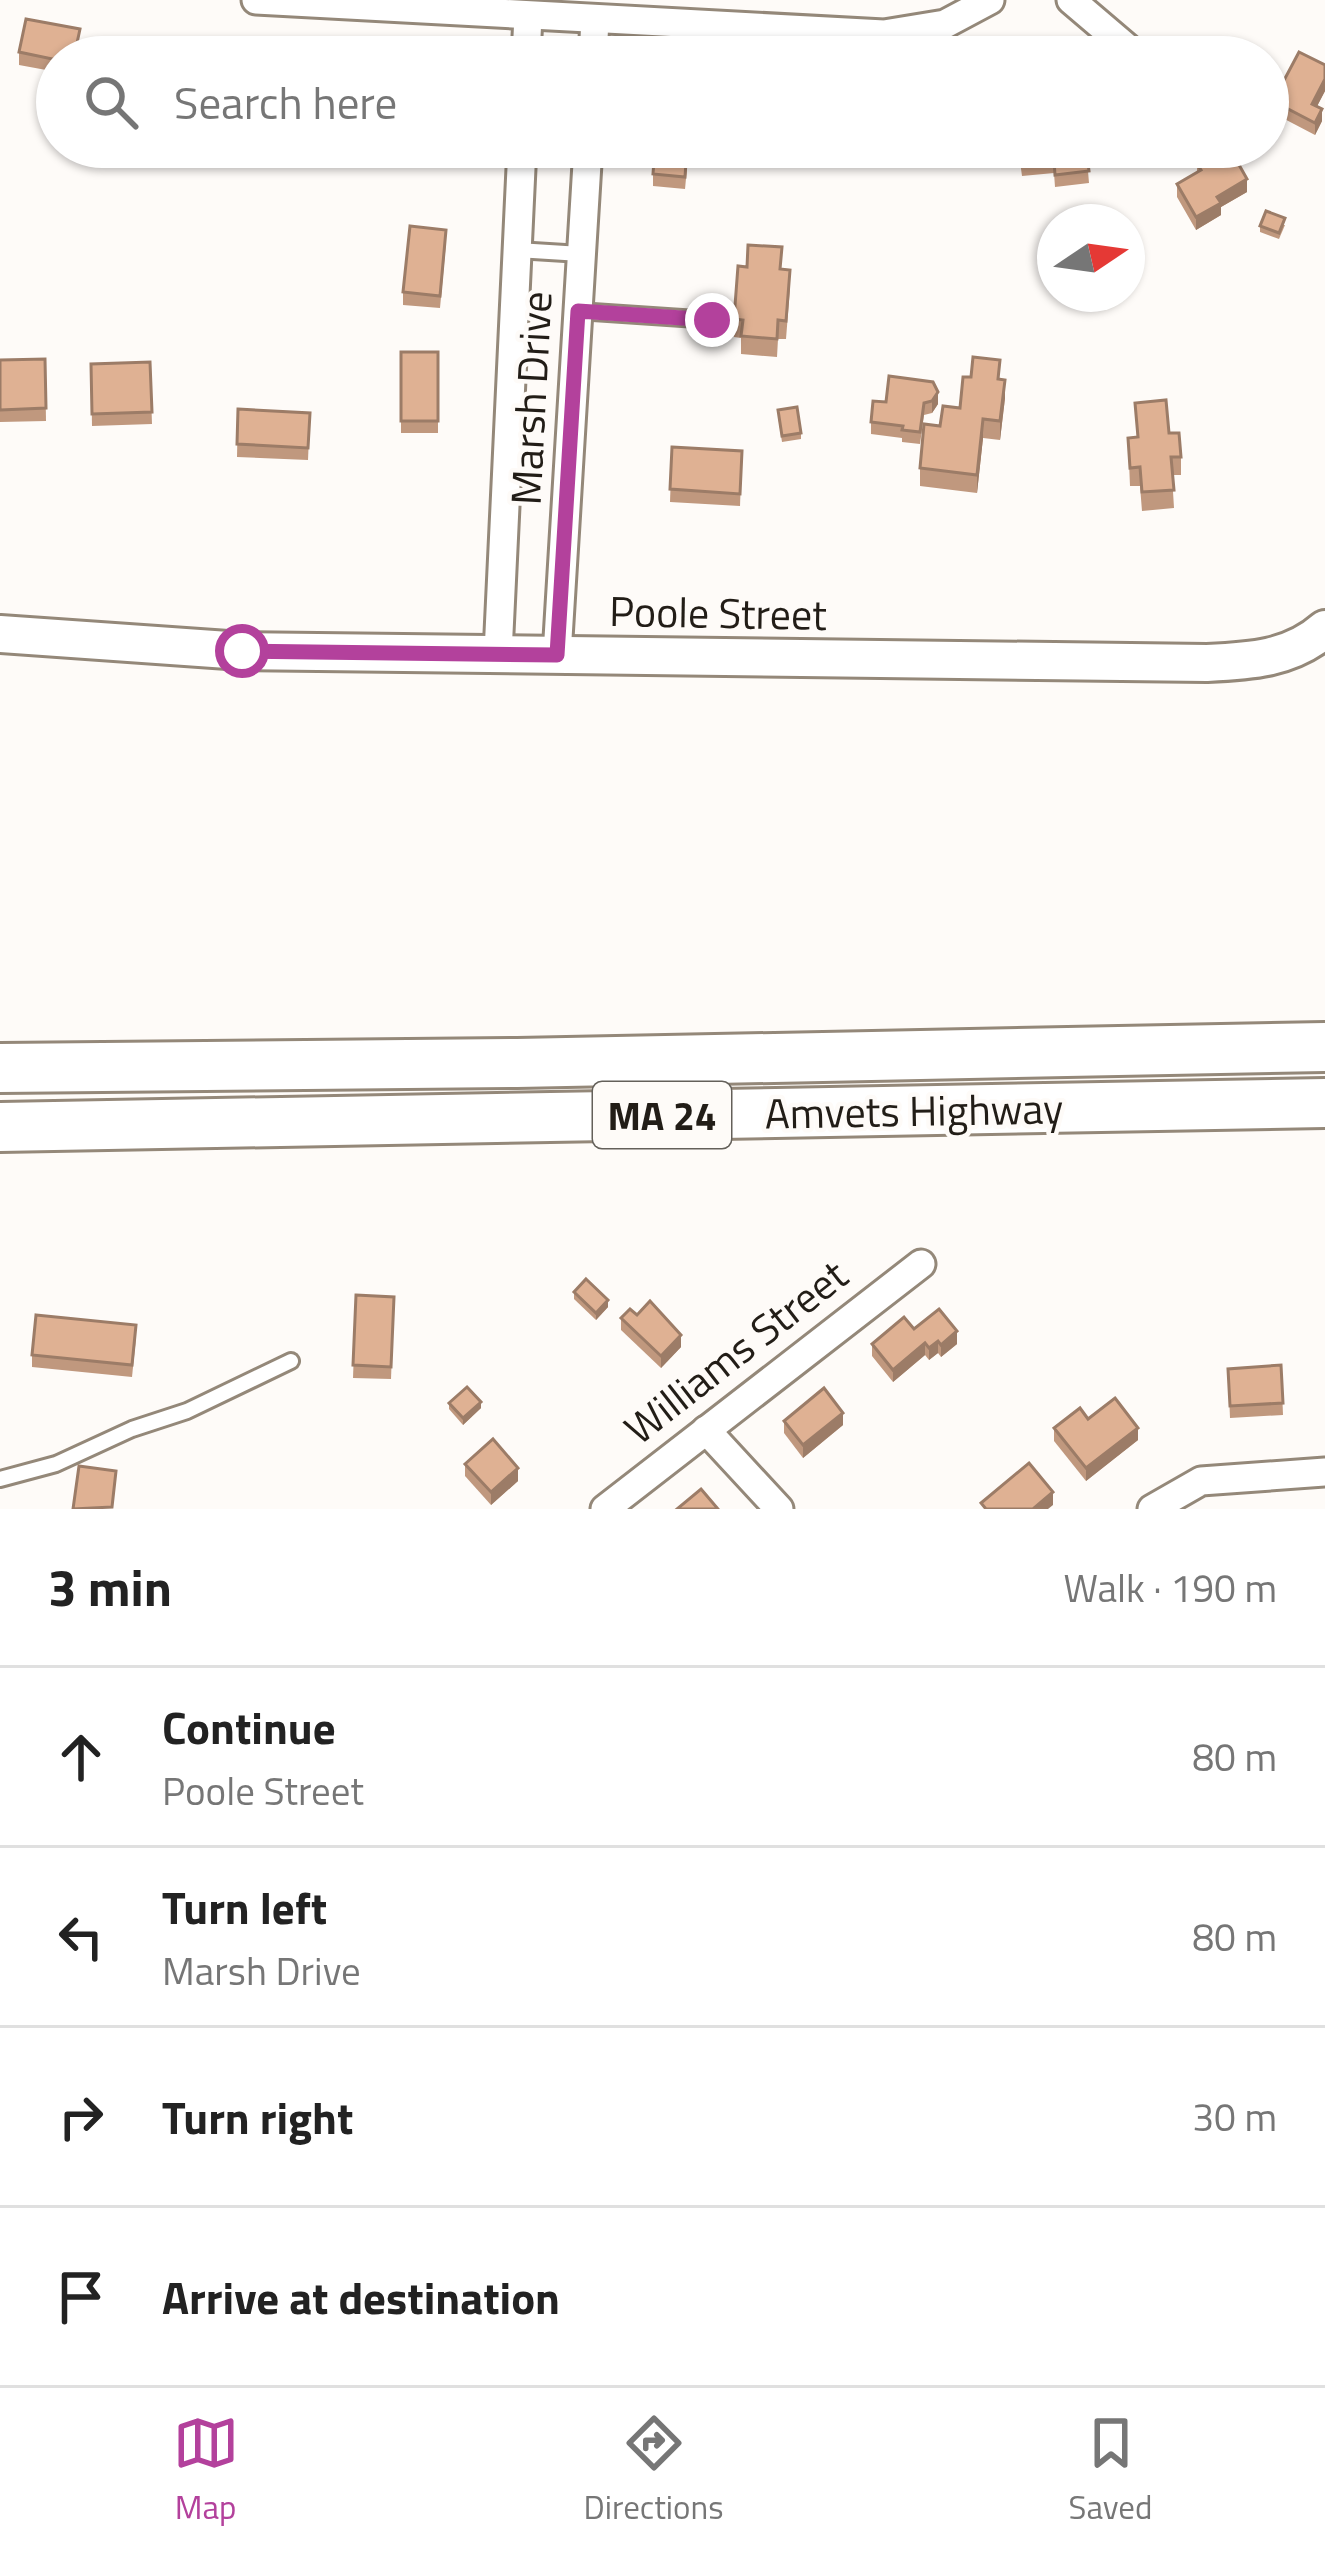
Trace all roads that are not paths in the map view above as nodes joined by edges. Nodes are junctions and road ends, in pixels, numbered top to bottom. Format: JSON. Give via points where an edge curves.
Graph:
{"nodes":[{"id":1,"x":256,"y":0,"type":"edge"},
{"id":2,"x":990,"y":0,"type":"edge"},
{"id":3,"x":1071,"y":0,"type":"edge"},
{"id":4,"x":528,"y":16,"type":"junction"},
{"id":5,"x":595,"y":20,"type":"junction"},
{"id":6,"x":527,"y":36,"type":"edge"},
{"id":7,"x":594,"y":36,"type":"edge"},
{"id":8,"x":1113,"y":36,"type":"edge"},
{"id":9,"x":521,"y":168,"type":"edge"},
{"id":10,"x":587,"y":168,"type":"edge"},
{"id":11,"x":517,"y":250,"type":"junction"},
{"id":12,"x":581,"y":254,"type":"junction"},
{"id":13,"x":578,"y":311,"type":"junction"},
{"id":14,"x":712,"y":320,"type":"dead end"},
{"id":15,"x":1325,"y":629,"type":"edge"},
{"id":16,"x":0,"y":634,"type":"edge"},
{"id":17,"x":498,"y":654,"type":"junction"},
{"id":18,"x":557,"y":655,"type":"junction"},
{"id":19,"x":1325,"y":1047,"type":"edge"},
{"id":20,"x":0,"y":1068,"type":"edge"},
{"id":21,"x":1325,"y":1103,"type":"edge"},
{"id":22,"x":0,"y":1127,"type":"edge"},
{"id":23,"x":921,"y":1264,"type":"dead end"},
{"id":24,"x":291,"y":1360,"type":"dead end"},
{"id":25,"x":706,"y":1430,"type":"junction"},
{"id":26,"x":1325,"y":1472,"type":"edge"},
{"id":27,"x":0,"y":1479,"type":"edge"},
{"id":28,"x":605,"y":1509,"type":"edge"},
{"id":29,"x":779,"y":1509,"type":"edge"},
{"id":30,"x":1152,"y":1509,"type":"edge"}],
"edges":[{"from":1,"to":4,"type":"street"},
{"from":2,"to":5,"type":"street","via":[[945,24],[904,33]]},
{"from":3,"to":8,"type":"street"},
{"from":4,"to":5,"type":"street"},
{"from":4,"to":6,"type":"street"},
{"from":5,"to":7,"type":"street"},
{"from":9,"to":11,"type":"street","name":"Marsh Drive"},
{"from":10,"to":12,"type":"street","name":"Marsh Drive"},
{"from":11,"to":12,"type":"lane"},
{"from":11,"to":17,"type":"street","name":"Marsh Drive"},
{"from":12,"to":13,"type":"street","name":"Marsh Drive"},
{"from":13,"to":14,"type":"lane"},
{"from":13,"to":18,"type":"street","name":"Marsh Drive"},
{"from":15,"to":18,"type":"street","name":"Poole Street","via":[[1268,658],[1207,663]]},
{"from":16,"to":17,"type":"street","name":"Poole Street","via":[[242,651]]},
{"from":17,"to":18,"type":"street","name":"Poole Street"},
{"from":19,"to":20,"type":"highway","name":"Amvets Highway","number":"MA 24"},
{"from":21,"to":22,"type":"highway","name":"Amvets Highway","number":"MA 24"},
{"from":23,"to":25,"type":"street","name":"Williams Street"},
{"from":24,"to":27,"type":"lane","via":[[187,1411]]},
{"from":25,"to":28,"type":"street","name":"Williams Street"},
{"from":25,"to":29,"type":"street"},
{"from":26,"to":30,"type":"street","via":[[1201,1481]]}]}
